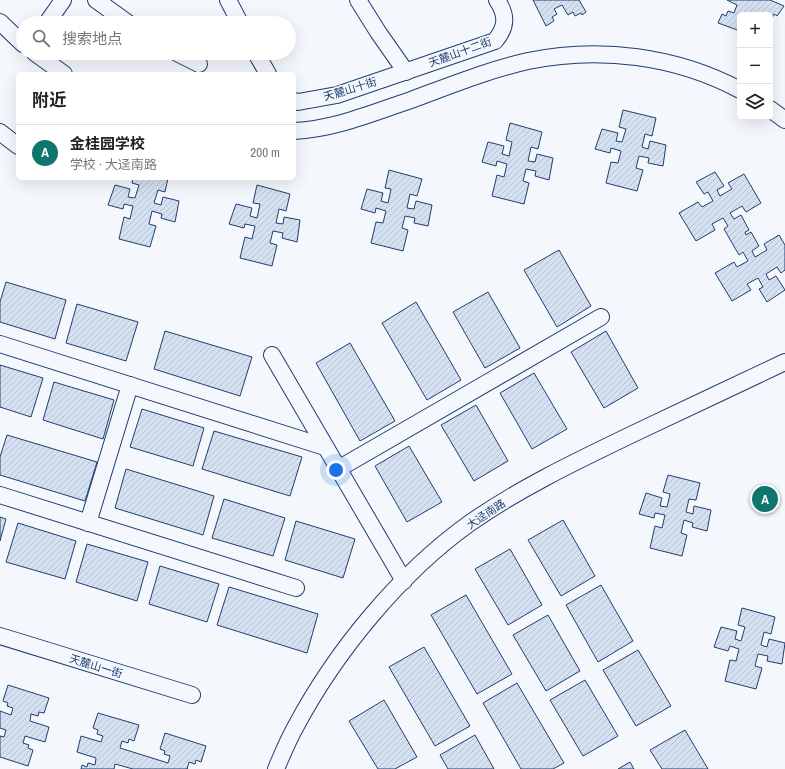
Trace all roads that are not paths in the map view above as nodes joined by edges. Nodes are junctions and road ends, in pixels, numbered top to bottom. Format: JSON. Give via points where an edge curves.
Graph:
{"nodes":[{"id":1,"x":63,"y":0,"type":"edge"},
{"id":2,"x":96,"y":0,"type":"edge"},
{"id":3,"x":228,"y":0,"type":"edge"},
{"id":4,"x":358,"y":0,"type":"edge"},
{"id":5,"x":497,"y":0,"type":"edge"},
{"id":6,"x":52,"y":16,"type":"edge"},
{"id":7,"x":118,"y":16,"type":"edge"},
{"id":8,"x":236,"y":16,"type":"edge"},
{"id":9,"x":0,"y":22,"type":"edge"},
{"id":10,"x":16,"y":37,"type":"edge"},
{"id":11,"x":45,"y":60,"type":"edge"},
{"id":12,"x":191,"y":60,"type":"edge"},
{"id":13,"x":260,"y":60,"type":"edge"},
{"id":14,"x":199,"y":64,"type":"dead end"},
{"id":15,"x":61,"y":72,"type":"edge"},
{"id":16,"x":267,"y":72,"type":"edge"},
{"id":17,"x":406,"y":72,"type":"junction"},
{"id":18,"x":737,"y":89,"type":"edge"},
{"id":19,"x":296,"y":102,"type":"edge"},
{"id":20,"x":296,"y":131,"type":"edge"},
{"id":21,"x":601,"y":317,"type":"dead end"},
{"id":22,"x":0,"y":344,"type":"edge"},
{"id":23,"x":272,"y":355,"type":"dead end"},
{"id":24,"x":785,"y":362,"type":"edge"},
{"id":25,"x":130,"y":386,"type":"junction"},
{"id":26,"x":325,"y":447,"type":"junction"},
{"id":27,"x":338,"y":469,"type":"junction"},
{"id":28,"x":0,"y":495,"type":"edge"},
{"id":29,"x":88,"y":523,"type":"junction"},
{"id":30,"x":404,"y":581,"type":"junction"},
{"id":31,"x":296,"y":588,"type":"dead end"},
{"id":32,"x":0,"y":636,"type":"edge"},
{"id":33,"x":192,"y":696,"type":"dead end"},
{"id":34,"x":276,"y":769,"type":"edge"}],
"edges":[{"from":1,"to":6,"type":"street"},
{"from":2,"to":7,"type":"street"},
{"from":3,"to":8,"type":"street"},
{"from":4,"to":17,"type":"street"},
{"from":5,"to":17,"type":"street","name":"天麓山十二街","via":[[504,14],[505,24],[495,41]]},
{"from":9,"to":10,"type":"street"},
{"from":11,"to":15,"type":"street"},
{"from":12,"to":14,"type":"street"},
{"from":13,"to":16,"type":"street"},
{"from":17,"to":19,"type":"street","name":"天麓山十街","via":[[337,95]]},
{"from":18,"to":20,"type":"street","via":[[707,75],[657,60],[605,54],[560,56],[503,68],[344,123]]},
{"from":21,"to":27,"type":"street"},
{"from":22,"to":25,"type":"street"},
{"from":23,"to":26,"type":"street"},
{"from":24,"to":30,"type":"street","name":"大迳南路","via":[[525,487],[469,524]]},
{"from":25,"to":26,"type":"street"},
{"from":25,"to":29,"type":"street"},
{"from":26,"to":27,"type":"street"},
{"from":27,"to":30,"type":"street"},
{"from":28,"to":29,"type":"street"},
{"from":29,"to":31,"type":"street"},
{"from":30,"to":34,"type":"street","name":"大迳南路","via":[[371,616],[330,669],[295,726]]},
{"from":32,"to":33,"type":"street","name":"天麓山一街"}]}
